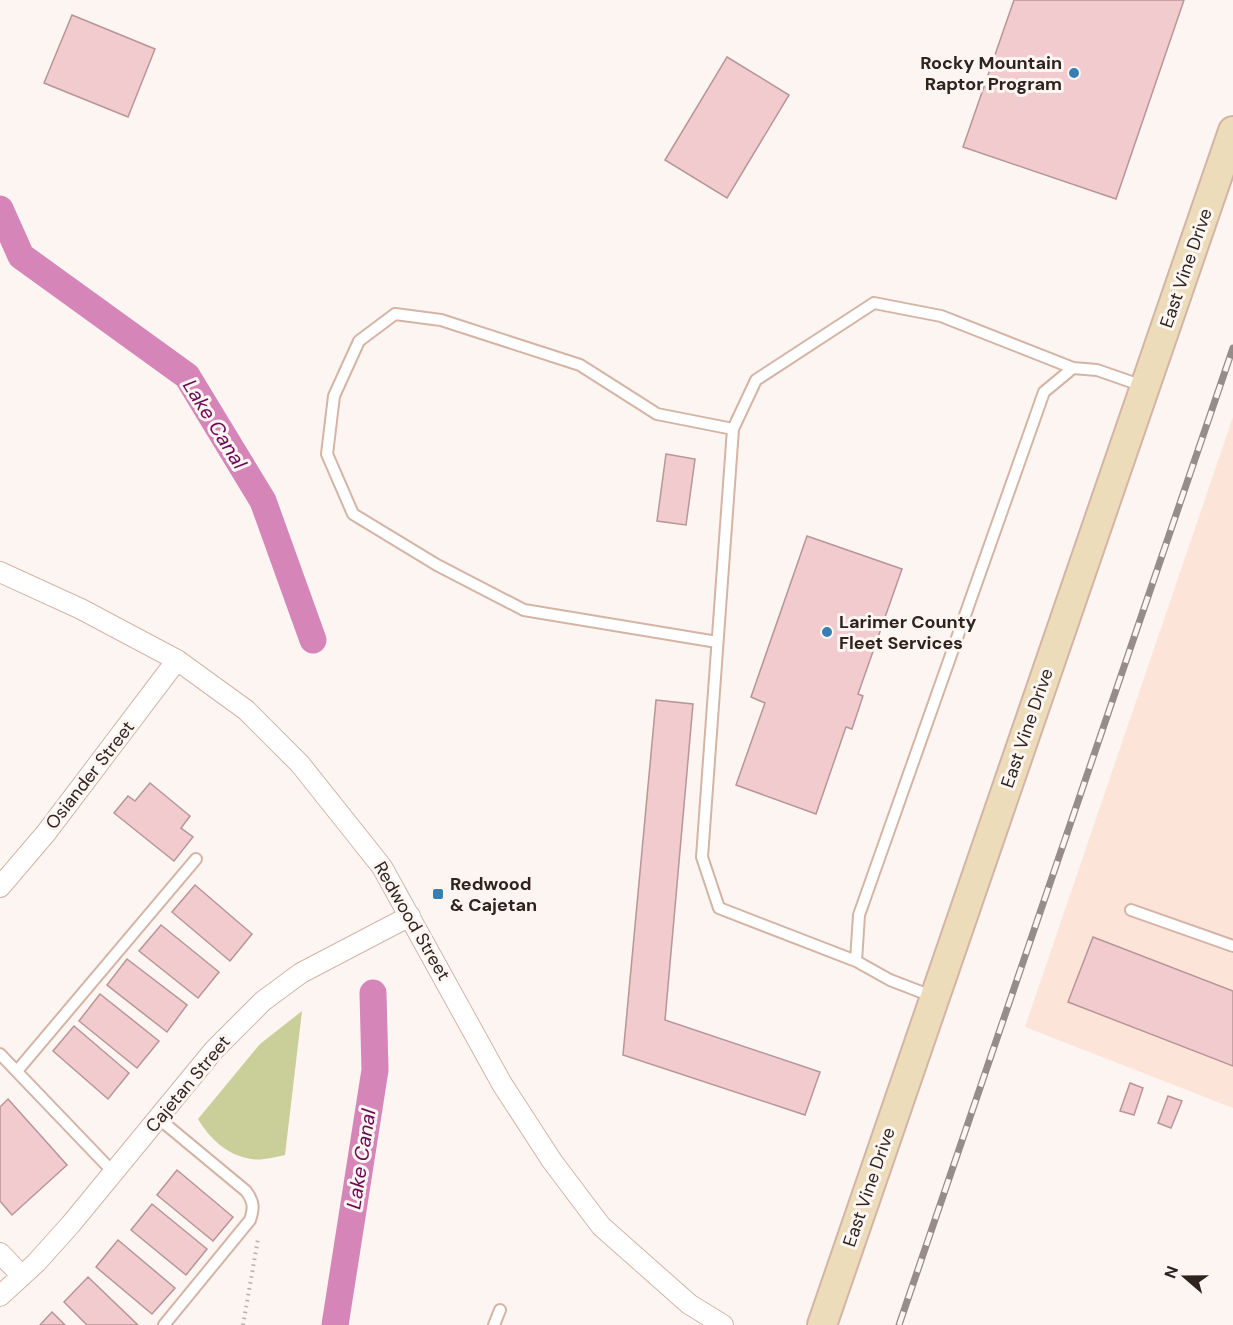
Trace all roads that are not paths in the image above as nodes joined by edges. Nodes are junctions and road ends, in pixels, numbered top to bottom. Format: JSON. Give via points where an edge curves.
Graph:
{"nodes":[{"id":1,"x":1233,"y":131,"type":"edge"},
{"id":2,"x":1073,"y":368,"type":"junction"},
{"id":3,"x":1145,"y":387,"type":"junction"},
{"id":4,"x":734,"y":429,"type":"junction"},
{"id":5,"x":0,"y":572,"type":"edge"},
{"id":6,"x":717,"y":642,"type":"junction"},
{"id":7,"x":177,"y":660,"type":"junction"},
{"id":8,"x":196,"y":859,"type":"dead end"},
{"id":9,"x":0,"y":888,"type":"edge"},
{"id":10,"x":1131,"y":910,"type":"dead end"},
{"id":11,"x":410,"y":916,"type":"junction"},
{"id":12,"x":1233,"y":946,"type":"edge"},
{"id":13,"x":856,"y":961,"type":"junction"},
{"id":14,"x":934,"y":997,"type":"junction"},
{"id":15,"x":0,"y":1054,"type":"edge"},
{"id":16,"x":17,"y":1071,"type":"junction"},
{"id":17,"x":158,"y":1118,"type":"junction"},
{"id":18,"x":114,"y":1173,"type":"junction"},
{"id":19,"x":0,"y":1253,"type":"edge"},
{"id":20,"x":21,"y":1276,"type":"junction"},
{"id":21,"x":0,"y":1296,"type":"edge"},
{"id":22,"x":500,"y":1310,"type":"dead end"},
{"id":23,"x":164,"y":1325,"type":"edge"},
{"id":24,"x":494,"y":1325,"type":"edge"},
{"id":25,"x":723,"y":1325,"type":"edge"},
{"id":26,"x":822,"y":1325,"type":"edge"}],
"edges":[{"from":1,"to":3,"type":"main road","name":"East Vine Drive"},
{"from":2,"to":3,"type":"lane","via":[[1097,369]]},
{"from":2,"to":4,"type":"lane","via":[[941,316],[874,303],[756,380]]},
{"from":2,"to":13,"type":"lane","via":[[1044,392],[859,915]]},
{"from":3,"to":14,"type":"main road","name":"East Vine Drive"},
{"from":4,"to":6,"type":"lane"},
{"from":4,"to":6,"type":"lane","via":[[657,414],[580,365],[441,320],[394,314],[359,341],[333,396],[327,454],[353,514],[437,565],[524,610]]},
{"from":5,"to":7,"type":"street","name":"Redwood Street"},
{"from":6,"to":13,"type":"lane","via":[[702,857],[719,908]]},
{"from":7,"to":9,"type":"street","name":"Osiander Street"},
{"from":7,"to":11,"type":"street","name":"Redwood Street","via":[[246,710],[300,764],[382,867]]},
{"from":8,"to":16,"type":"lane"},
{"from":10,"to":12,"type":"lane"},
{"from":11,"to":17,"type":"street","name":"Cajetan Street","via":[[301,973],[263,1001],[214,1050]]},
{"from":11,"to":25,"type":"street","name":"Redwood Street","via":[[502,1084],[552,1161],[601,1226],[689,1304]]},
{"from":13,"to":14,"type":"lane","via":[[890,980]]},
{"from":14,"to":26,"type":"main road","name":"East Vine Drive"},
{"from":15,"to":16,"type":"lane"},
{"from":16,"to":18,"type":"lane"},
{"from":17,"to":18,"type":"street","name":"Cajetan Street"},
{"from":17,"to":23,"type":"lane","via":[[253,1201],[250,1220]]},
{"from":18,"to":20,"type":"street","name":"Cajetan Street"},
{"from":19,"to":20,"type":"street"},
{"from":20,"to":21,"type":"street","name":"Cajetan Street"},
{"from":22,"to":24,"type":"lane"}]}
